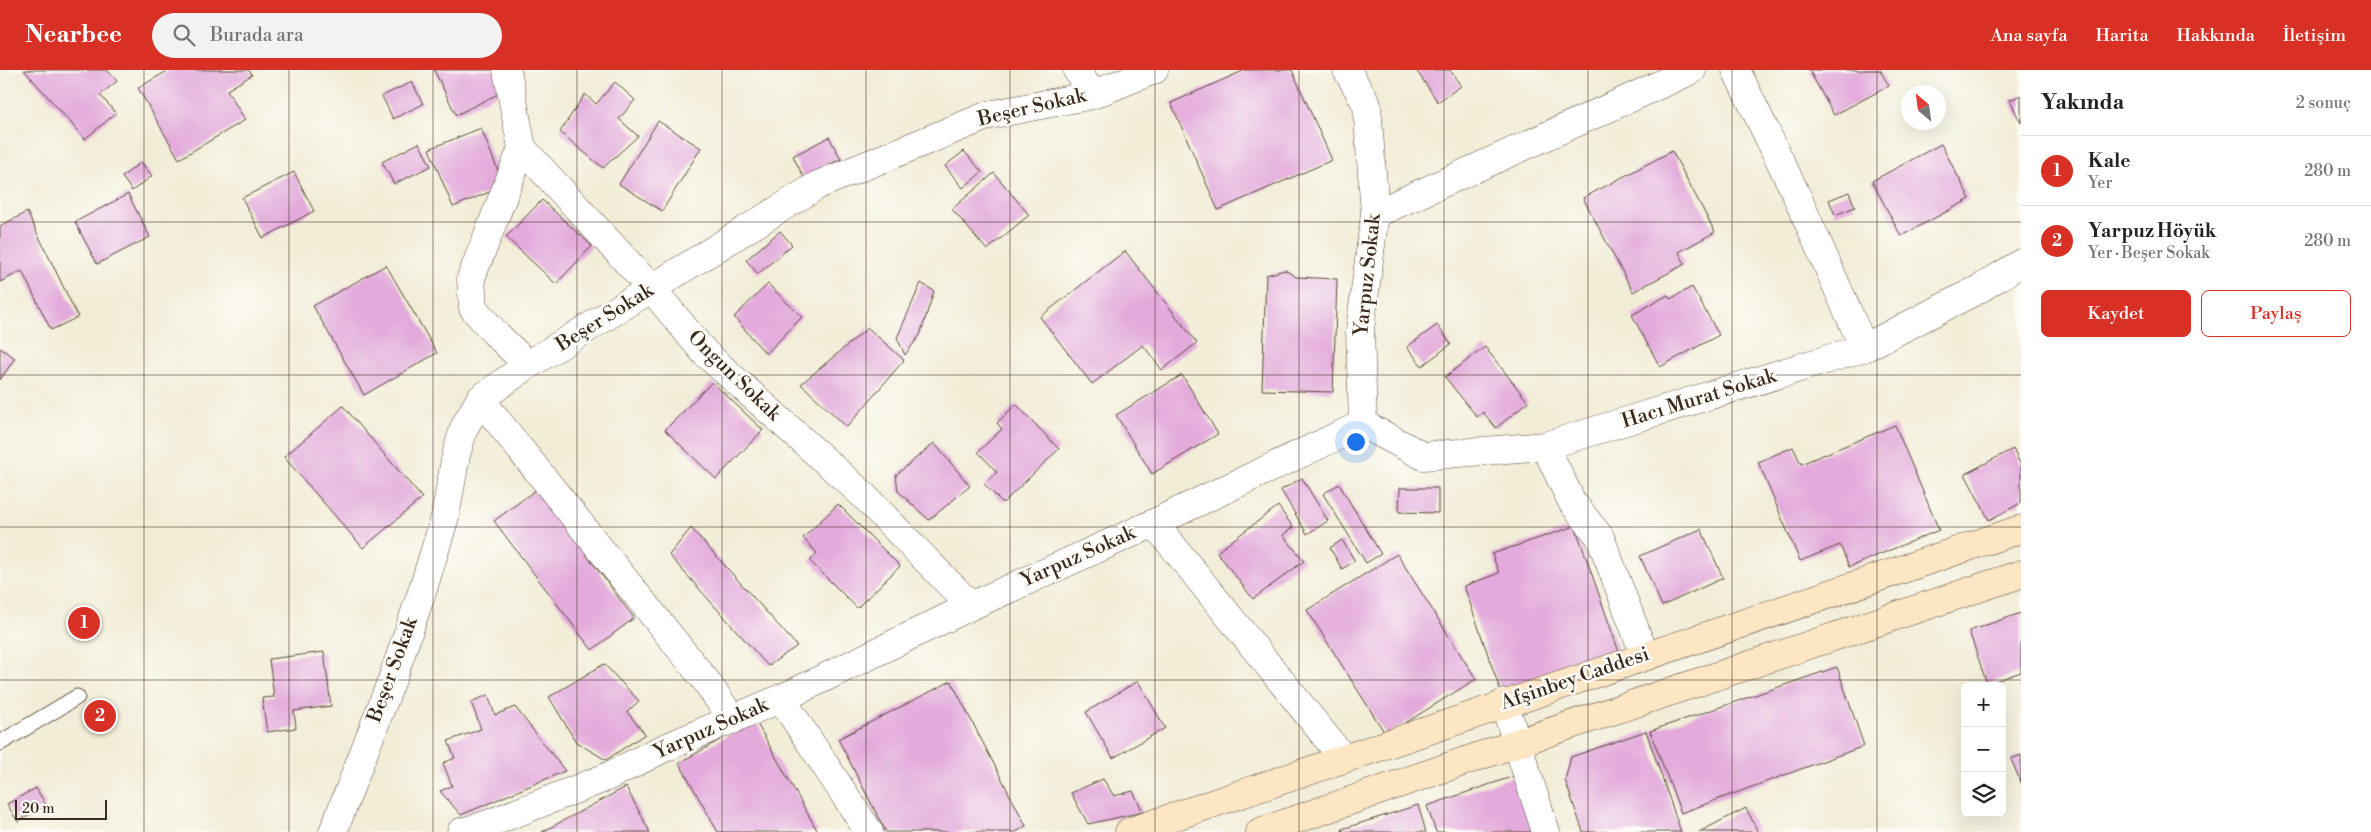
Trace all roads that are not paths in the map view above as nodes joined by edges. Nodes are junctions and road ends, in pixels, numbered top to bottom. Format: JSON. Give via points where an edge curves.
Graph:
{"nodes":[{"id":1,"x":507,"y":70,"type":"edge"},
{"id":2,"x":1077,"y":70,"type":"edge"},
{"id":3,"x":1154,"y":70,"type":"edge"},
{"id":4,"x":1347,"y":70,"type":"edge"},
{"id":5,"x":1692,"y":70,"type":"edge"},
{"id":6,"x":1736,"y":70,"type":"edge"},
{"id":7,"x":1092,"y":95,"type":"junction"},
{"id":8,"x":522,"y":148,"type":"junction"},
{"id":9,"x":1375,"y":214,"type":"junction"},
{"id":10,"x":2021,"y":263,"type":"edge"},
{"id":11,"x":652,"y":289,"type":"junction"},
{"id":12,"x":1864,"y":348,"type":"junction"},
{"id":13,"x":528,"y":365,"type":"junction"},
{"id":14,"x":480,"y":399,"type":"junction"},
{"id":15,"x":1363,"y":424,"type":"junction"},
{"id":16,"x":1545,"y":446,"type":"junction"},
{"id":17,"x":1154,"y":523,"type":"junction"},
{"id":18,"x":2021,"y":529,"type":"edge"},
{"id":19,"x":2021,"y":574,"type":"edge"},
{"id":20,"x":971,"y":606,"type":"junction"},
{"id":21,"x":1645,"y":656,"type":"junction"},
{"id":22,"x":77,"y":697,"type":"dead end"},
{"id":23,"x":781,"y":698,"type":"junction"},
{"id":24,"x":1504,"y":703,"type":"junction"},
{"id":25,"x":733,"y":720,"type":"junction"},
{"id":26,"x":0,"y":743,"type":"edge"},
{"id":27,"x":1517,"y":743,"type":"junction"},
{"id":28,"x":1343,"y":758,"type":"junction"},
{"id":29,"x":333,"y":832,"type":"edge"},
{"id":30,"x":461,"y":832,"type":"edge"},
{"id":31,"x":869,"y":832,"type":"edge"},
{"id":32,"x":1129,"y":832,"type":"edge"},
{"id":33,"x":1260,"y":832,"type":"edge"},
{"id":34,"x":1546,"y":832,"type":"edge"}],
"edges":[{"from":1,"to":8,"type":"street"},
{"from":2,"to":7,"type":"street"},
{"from":3,"to":7,"type":"street","name":"Beşer Sokak"},
{"from":4,"to":9,"type":"street","name":"Yarpuz Sokak","via":[[1367,105]]},
{"from":5,"to":9,"type":"street"},
{"from":6,"to":12,"type":"street","via":[[1795,192]]},
{"from":7,"to":11,"type":"street","name":"Beşer Sokak","via":[[989,115],[818,185]]},
{"from":8,"to":11,"type":"street","name":"Ongun Sokak"},
{"from":8,"to":13,"type":"street","via":[[471,278],[473,308]]},
{"from":9,"to":15,"type":"street","name":"Yarpuz Sokak","via":[[1360,330]]},
{"from":10,"to":12,"type":"street","name":"Hacı Murat Sokak","via":[[1981,288]]},
{"from":11,"to":13,"type":"street","name":"Beşer Sokak"},
{"from":11,"to":20,"type":"street","name":"Ongun Sokak","via":[[704,352],[861,493]]},
{"from":12,"to":16,"type":"street","name":"Hacı Murat Sokak"},
{"from":13,"to":14,"type":"street","name":"Beşer Sokak"},
{"from":14,"to":25,"type":"street","via":[[706,681]]},
{"from":14,"to":29,"type":"street","name":"Beşer Sokak","via":[[464,428],[445,517],[414,616]]},
{"from":15,"to":16,"type":"street","name":"Hacı Murat Sokak","via":[[1423,456]]},
{"from":15,"to":17,"type":"street","name":"Yarpuz Sokak"},
{"from":16,"to":21,"type":"street","via":[[1572,502],[1600,538]]},
{"from":17,"to":20,"type":"street","name":"Yarpuz Sokak"},
{"from":17,"to":28,"type":"street"},
{"from":18,"to":21,"type":"main road","name":"Afşinbey Caddesi"},
{"from":19,"to":27,"type":"main road","name":"Afşinbey Caddesi"},
{"from":20,"to":23,"type":"street","name":"Yarpuz Sokak"},
{"from":21,"to":24,"type":"main road","name":"Afşinbey Caddesi"},
{"from":22,"to":26,"type":"lane"},
{"from":23,"to":25,"type":"street","name":"Yarpuz Sokak"},
{"from":23,"to":31,"type":"street"},
{"from":24,"to":27,"type":"street"},
{"from":24,"to":28,"type":"main road","name":"Afşinbey Caddesi"},
{"from":25,"to":30,"type":"street","name":"Yarpuz Sokak","via":[[660,750],[607,777]]},
{"from":27,"to":33,"type":"main road","name":"Afşinbey Caddesi"},
{"from":27,"to":34,"type":"street"},
{"from":28,"to":32,"type":"main road","name":"Afşinbey Caddesi"}]}
